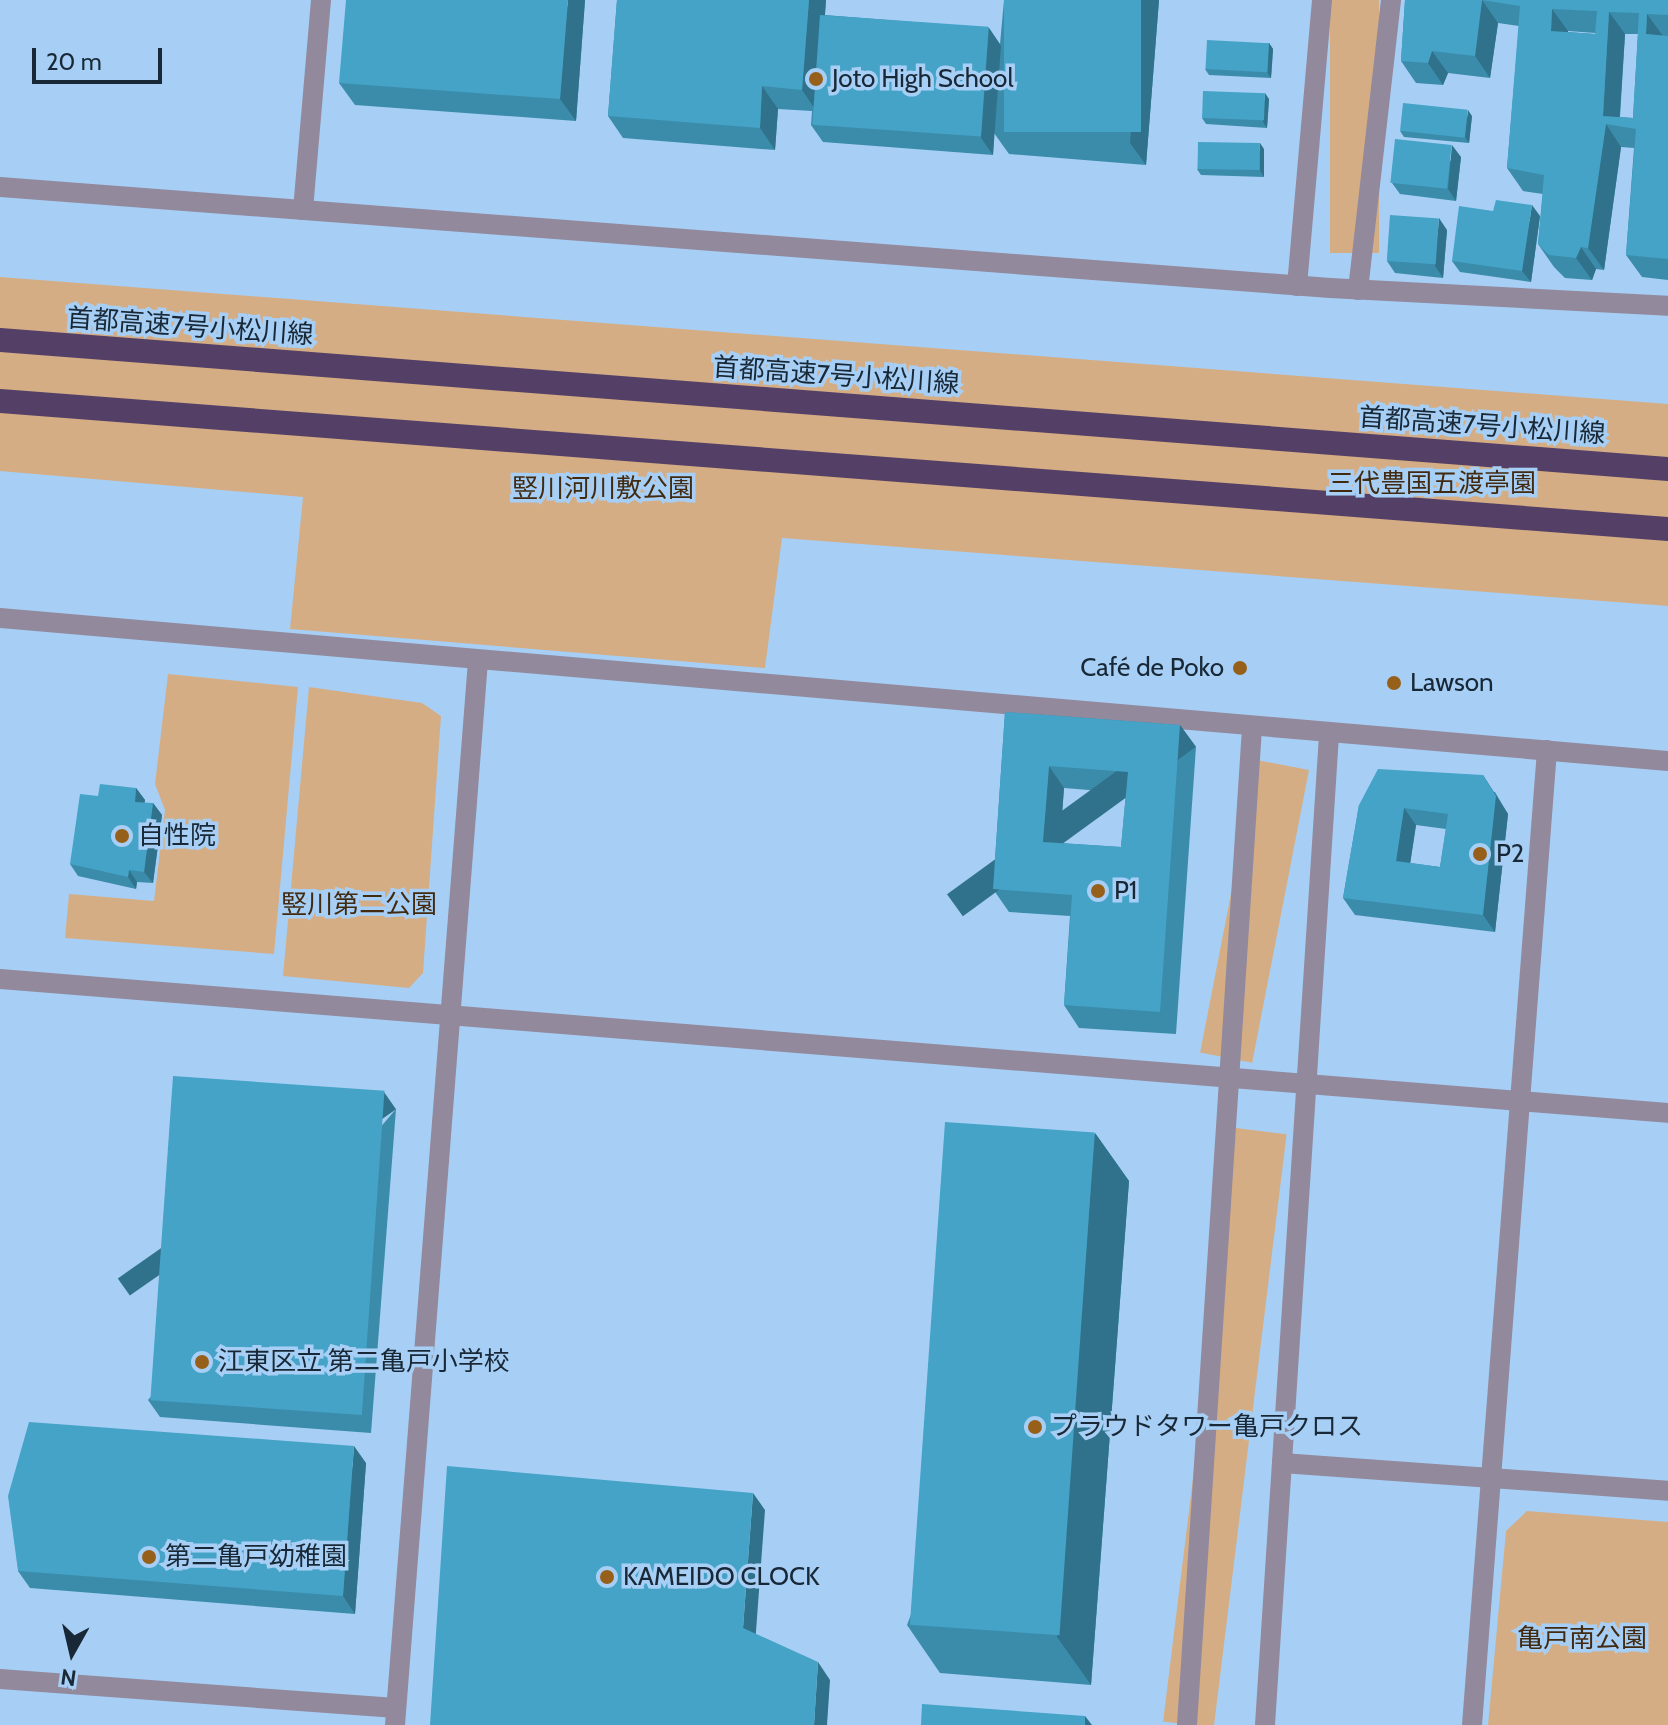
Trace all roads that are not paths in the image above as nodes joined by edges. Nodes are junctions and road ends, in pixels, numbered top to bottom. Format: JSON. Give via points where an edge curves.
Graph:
{"nodes":[{"id":1,"x":321,"y":0,"type":"edge"},
{"id":2,"x":1322,"y":0,"type":"edge"},
{"id":3,"x":1391,"y":0,"type":"edge"},
{"id":4,"x":0,"y":187,"type":"edge"},
{"id":5,"x":303,"y":210,"type":"junction"},
{"id":6,"x":1297,"y":286,"type":"junction"},
{"id":7,"x":1358,"y":290,"type":"junction"},
{"id":8,"x":1668,"y":306,"type":"edge"},
{"id":9,"x":0,"y":340,"type":"edge"},
{"id":10,"x":0,"y":401,"type":"edge"},
{"id":11,"x":1668,"y":469,"type":"edge"},
{"id":12,"x":1668,"y":529,"type":"edge"},
{"id":13,"x":0,"y":618,"type":"edge"},
{"id":14,"x":478,"y":660,"type":"junction"},
{"id":15,"x":1252,"y":729,"type":"junction"},
{"id":16,"x":1329,"y":734,"type":"junction"},
{"id":17,"x":1547,"y":750,"type":"junction"},
{"id":18,"x":1668,"y":761,"type":"edge"},
{"id":19,"x":0,"y":979,"type":"edge"},
{"id":20,"x":453,"y":1016,"type":"junction"},
{"id":21,"x":1230,"y":1078,"type":"junction"},
{"id":22,"x":1306,"y":1084,"type":"junction"},
{"id":23,"x":1520,"y":1101,"type":"junction"},
{"id":24,"x":1668,"y":1113,"type":"edge"},
{"id":25,"x":1282,"y":1463,"type":"junction"},
{"id":26,"x":1491,"y":1479,"type":"junction"},
{"id":27,"x":1668,"y":1491,"type":"edge"},
{"id":28,"x":0,"y":1679,"type":"edge"},
{"id":29,"x":396,"y":1716,"type":"edge"},
{"id":30,"x":1187,"y":1725,"type":"edge"},
{"id":31,"x":1265,"y":1725,"type":"edge"},
{"id":32,"x":1472,"y":1725,"type":"edge"}],
"edges":[{"from":1,"to":5,"type":"street"},
{"from":2,"to":6,"type":"street"},
{"from":3,"to":7,"type":"street"},
{"from":4,"to":5,"type":"street"},
{"from":5,"to":6,"type":"street"},
{"from":6,"to":7,"type":"street"},
{"from":7,"to":8,"type":"street"},
{"from":9,"to":11,"type":"highway","name":"首都高速7号小松川線"},
{"from":10,"to":12,"type":"highway"},
{"from":13,"to":14,"type":"street"},
{"from":14,"to":15,"type":"street"},
{"from":14,"to":20,"type":"street"},
{"from":15,"to":16,"type":"street"},
{"from":15,"to":21,"type":"street"},
{"from":16,"to":17,"type":"street"},
{"from":16,"to":22,"type":"street"},
{"from":17,"to":18,"type":"street"},
{"from":17,"to":23,"type":"street"},
{"from":19,"to":20,"type":"street"},
{"from":20,"to":21,"type":"street"},
{"from":20,"to":29,"type":"street"},
{"from":21,"to":22,"type":"street"},
{"from":21,"to":30,"type":"street"},
{"from":22,"to":23,"type":"street"},
{"from":22,"to":25,"type":"street"},
{"from":23,"to":24,"type":"street"},
{"from":23,"to":26,"type":"street"},
{"from":25,"to":26,"type":"street"},
{"from":25,"to":31,"type":"street"},
{"from":26,"to":27,"type":"street"},
{"from":26,"to":32,"type":"street"},
{"from":28,"to":29,"type":"street"}]}
